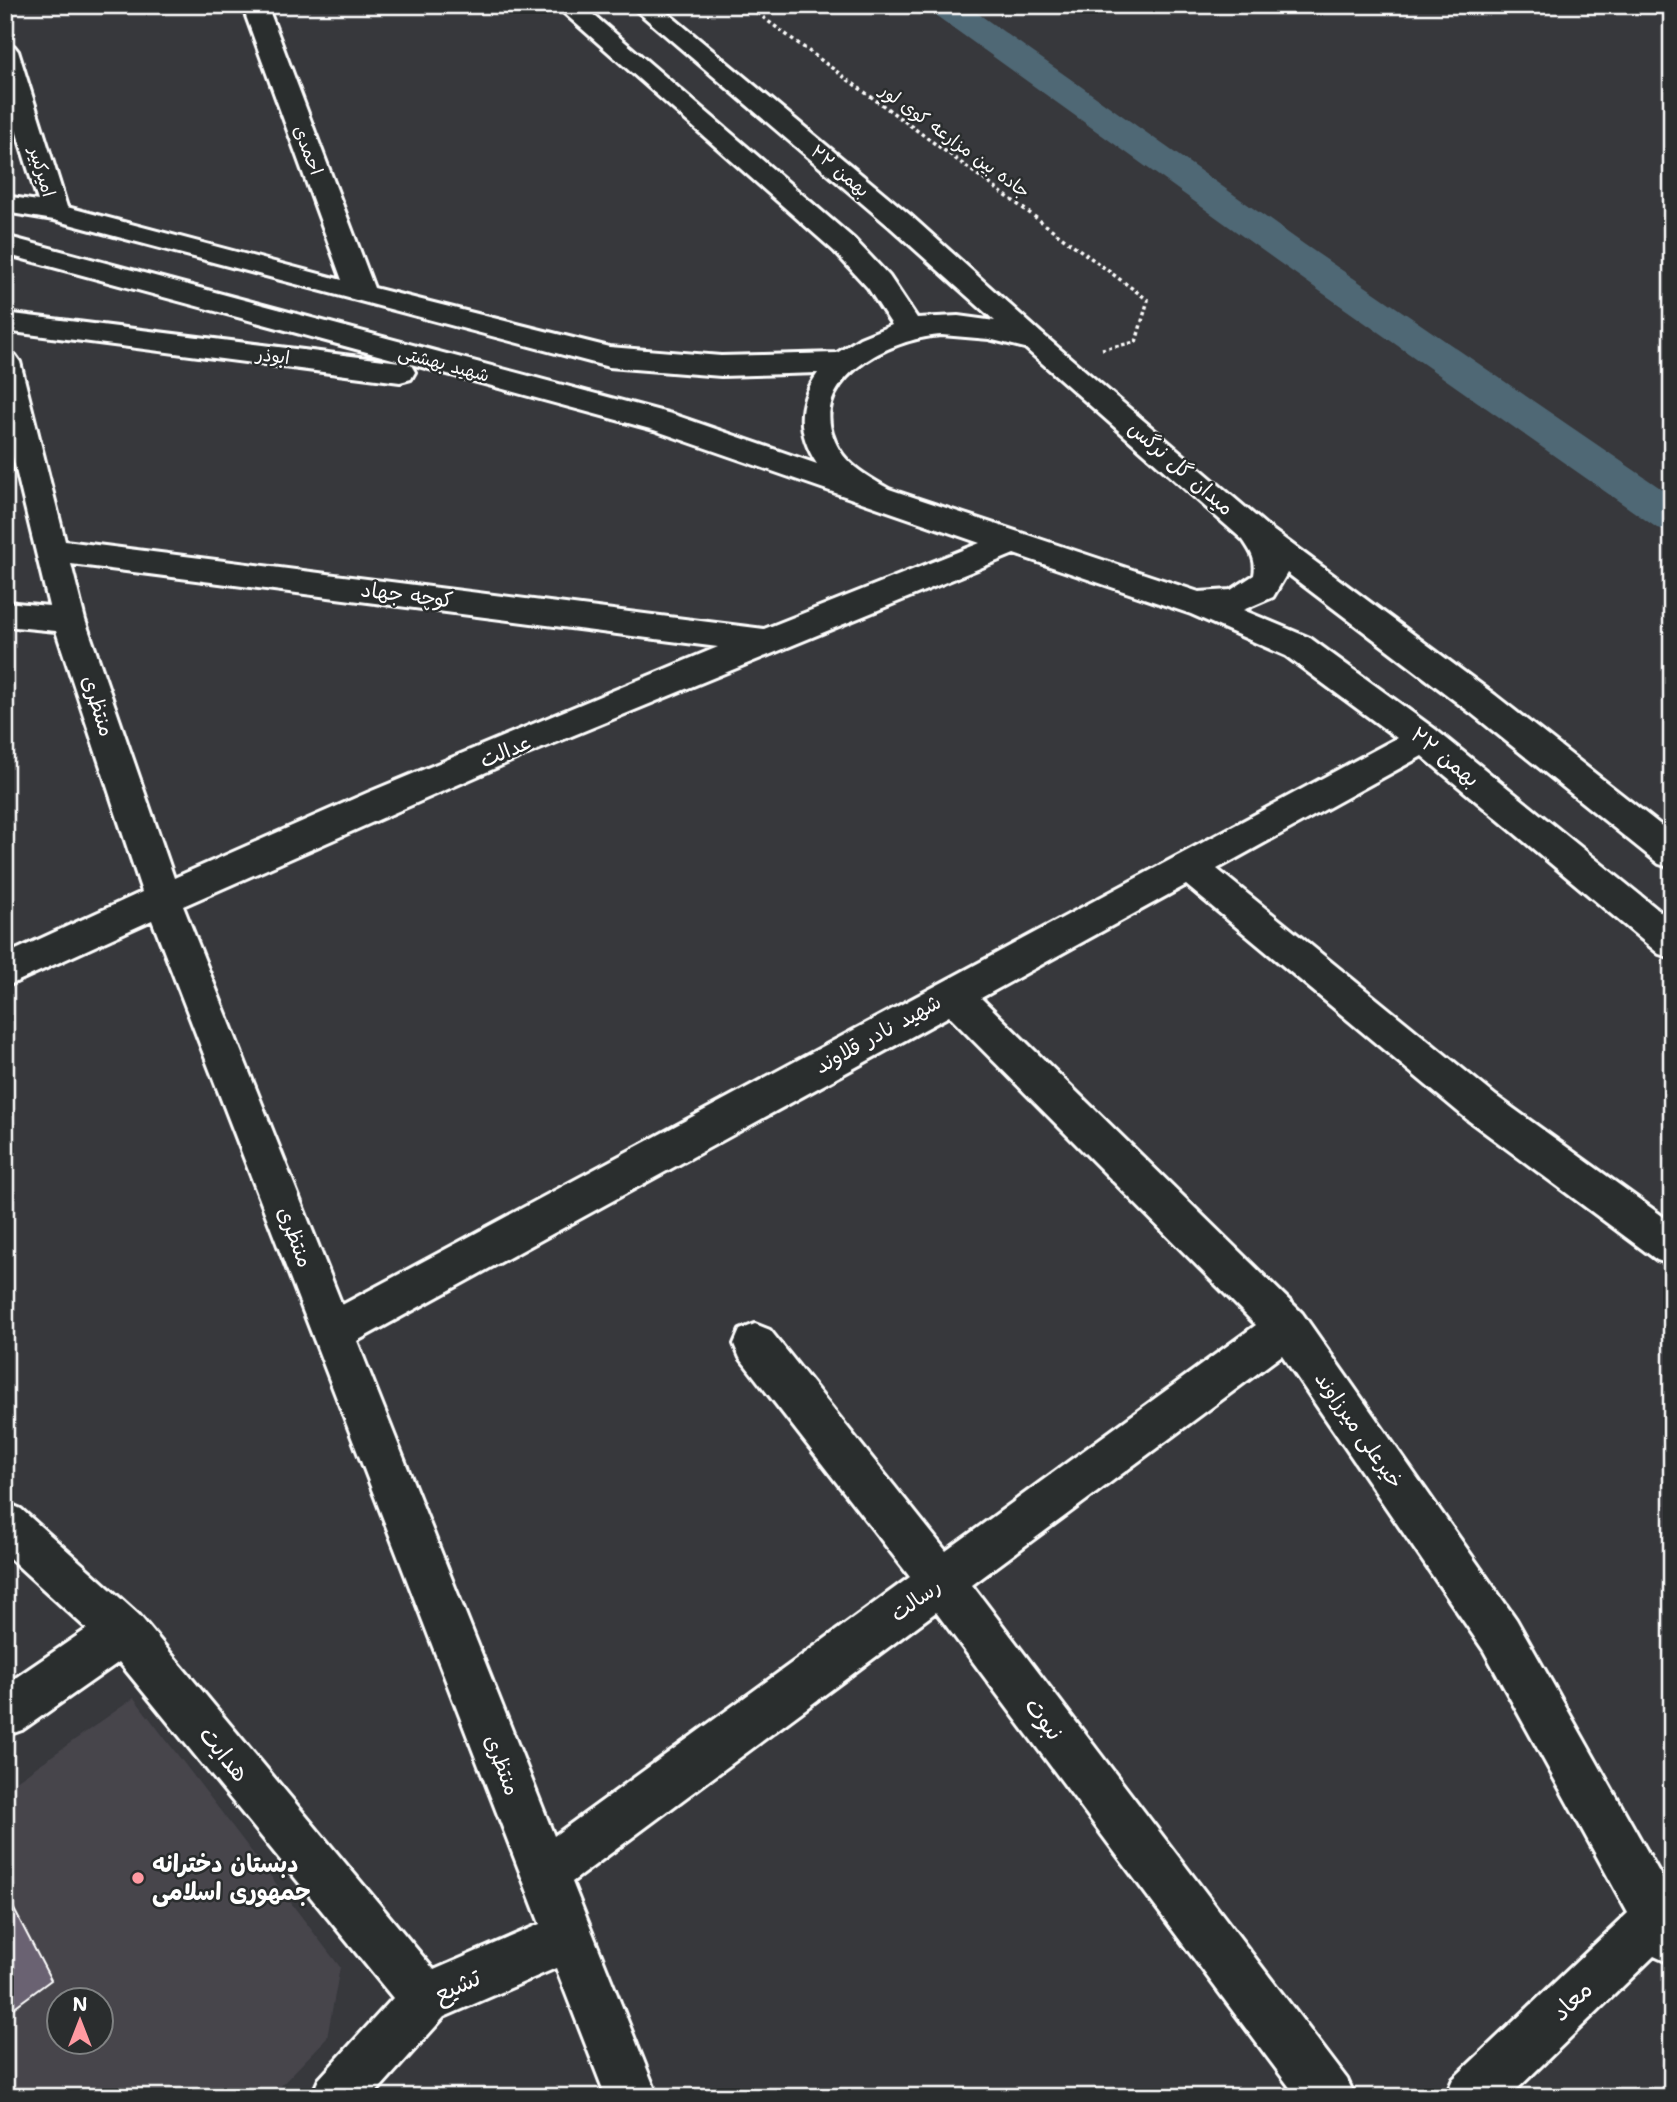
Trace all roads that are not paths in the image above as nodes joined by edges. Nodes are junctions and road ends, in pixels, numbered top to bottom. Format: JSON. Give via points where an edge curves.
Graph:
{"nodes":[{"id":1,"x":254,"y":5,"type":"edge"},
{"id":2,"x":567,"y":5,"type":"edge"},
{"id":3,"x":642,"y":5,"type":"edge"},
{"id":4,"x":5,"y":51,"type":"edge"},
{"id":5,"x":5,"y":204,"type":"edge"},
{"id":6,"x":55,"y":212,"type":"junction"},
{"id":7,"x":5,"y":245,"type":"edge"},
{"id":8,"x":362,"y":294,"type":"junction"},
{"id":9,"x":5,"y":322,"type":"edge"},
{"id":10,"x":909,"y":329,"type":"junction"},
{"id":11,"x":1045,"y":349,"type":"junction"},
{"id":12,"x":5,"y":362,"type":"edge"},
{"id":13,"x":841,"y":363,"type":"junction"},
{"id":14,"x":541,"y":390,"type":"junction"},
{"id":15,"x":878,"y":498,"type":"junction"},
{"id":16,"x":1254,"y":532,"type":"junction"},
{"id":17,"x":1013,"y":542,"type":"junction"},
{"id":18,"x":50,"y":550,"type":"junction"},
{"id":19,"x":1198,"y":604,"type":"junction"},
{"id":20,"x":5,"y":614,"type":"edge"},
{"id":21,"x":69,"y":620,"type":"junction"},
{"id":22,"x":765,"y":641,"type":"junction"},
{"id":23,"x":1424,"y":739,"type":"junction"},
{"id":24,"x":1672,"y":854,"type":"edge"},
{"id":25,"x":1188,"y":866,"type":"junction"},
{"id":26,"x":162,"y":898,"type":"junction"},
{"id":27,"x":1672,"y":943,"type":"edge"},
{"id":28,"x":5,"y":972,"type":"edge"},
{"id":29,"x":952,"y":994,"type":"junction"},
{"id":30,"x":1672,"y":1247,"type":"edge"},
{"id":31,"x":1287,"y":1327,"type":"junction"},
{"id":32,"x":333,"y":1332,"type":"junction"},
{"id":33,"x":755,"y":1344,"type":"dead end"},
{"id":34,"x":5,"y":1524,"type":"edge"},
{"id":35,"x":941,"y":1581,"type":"junction"},
{"id":36,"x":123,"y":1631,"type":"junction"},
{"id":37,"x":5,"y":1713,"type":"edge"},
{"id":38,"x":544,"y":1872,"type":"junction"},
{"id":39,"x":1667,"y":1921,"type":"edge"},
{"id":40,"x":569,"y":1937,"type":"junction"},
{"id":41,"x":426,"y":1999,"type":"junction"},
{"id":42,"x":337,"y":2097,"type":"edge"},
{"id":43,"x":632,"y":2097,"type":"edge"},
{"id":44,"x":1329,"y":2097,"type":"edge"},
{"id":45,"x":1471,"y":2097,"type":"edge"}],
"edges":[{"from":1,"to":8,"type":"street","name":"احمدی"},
{"from":2,"to":10,"type":"street","via":[[844,245],[879,282]]},
{"from":3,"to":11,"type":"street","name":"۲۲ بهمن"},
{"from":4,"to":6,"type":"street","name":"امیرکبیر"},
{"from":5,"to":6,"type":"street"},
{"from":6,"to":8,"type":"street"},
{"from":7,"to":14,"type":"street","name":"شهید بهشتی"},
{"from":8,"to":13,"type":"street","via":[[609,357],[721,366]]},
{"from":9,"to":14,"type":"street","name":"ابوذر"},
{"from":10,"to":11,"type":"street","name":"میدان گل نرگس","via":[[952,324],[996,328]]},
{"from":10,"to":13,"type":"street","name":"میدان گل نرگس","via":[[872,342]]},
{"from":11,"to":16,"type":"street","name":"میدان گل نرگس"},
{"from":12,"to":18,"type":"street","name":"منتظری"},
{"from":13,"to":15,"type":"street","name":"میدان گل نرگس","via":[[822,389],[816,418],[823,448],[845,476]]},
{"from":14,"to":15,"type":"street","name":"شهید بهشتی","via":[[664,422]]},
{"from":15,"to":17,"type":"street","name":"میدان گل نرگس"},
{"from":16,"to":19,"type":"street","name":"میدان گل نرگس","via":[[1271,558],[1272,572],[1265,584],[1237,602]]},
{"from":16,"to":24,"type":"street"},
{"from":17,"to":19,"type":"street","name":"میدان گل نرگس"},
{"from":17,"to":22,"type":"street","name":"عدالت"},
{"from":18,"to":21,"type":"street","name":"منتظری"},
{"from":18,"to":22,"type":"street","name":"کوچه جهاد"},
{"from":19,"to":23,"type":"street","name":"۲۲ بهمن","via":[[1298,647]]},
{"from":20,"to":21,"type":"street"},
{"from":21,"to":26,"type":"street","name":"منتظری"},
{"from":22,"to":26,"type":"street","name":"عدالت"},
{"from":23,"to":25,"type":"street","name":"شهید نادر قلاوند"},
{"from":23,"to":27,"type":"street","name":"۲۲ بهمن"},
{"from":25,"to":29,"type":"street","name":"شهید نادر قلاوند"},
{"from":25,"to":30,"type":"street","via":[[1482,1108]]},
{"from":26,"to":28,"type":"street","name":"عدالت"},
{"from":26,"to":32,"type":"street","name":"منتظری"},
{"from":29,"to":31,"type":"street","name":"خیرعلی میرزاوند"},
{"from":29,"to":32,"type":"street","name":"شهید نادر قلاوند"},
{"from":31,"to":35,"type":"street","name":"رسالت"},
{"from":31,"to":39,"type":"street","name":"خیرعلی میرزاوند","via":[[1500,1635]]},
{"from":32,"to":38,"type":"street","name":"منتظری"},
{"from":33,"to":35,"type":"street","name":"نبوت"},
{"from":34,"to":36,"type":"street","name":"هدایت"},
{"from":35,"to":38,"type":"street","name":"رسالت"},
{"from":35,"to":44,"type":"street","name":"نبوت"},
{"from":36,"to":37,"type":"street"},
{"from":36,"to":41,"type":"street","name":"هدایت"},
{"from":38,"to":40,"type":"street","name":"منتظری"},
{"from":39,"to":45,"type":"street","name":"معاد"},
{"from":40,"to":41,"type":"street","name":"تشیع"},
{"from":40,"to":43,"type":"street","name":"منتظری"},
{"from":41,"to":42,"type":"street","name":"تشیع"}]}
